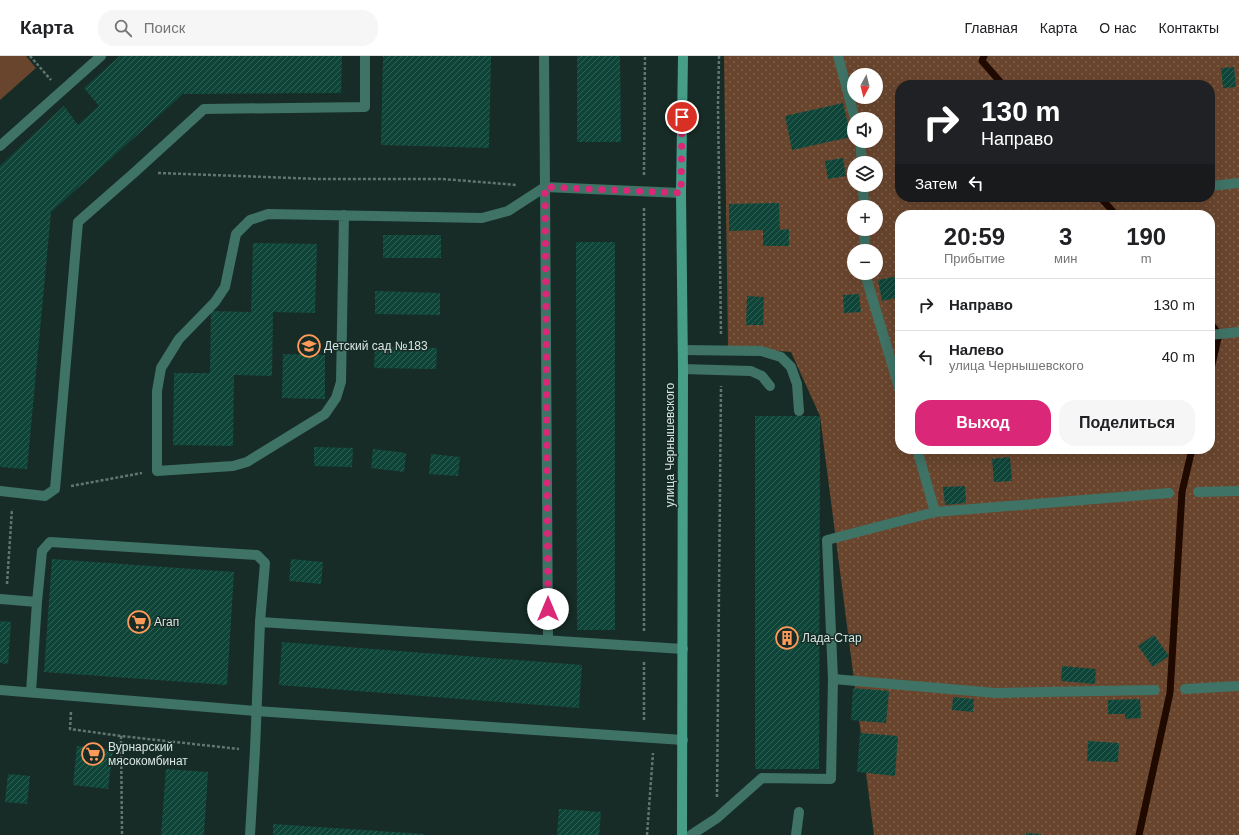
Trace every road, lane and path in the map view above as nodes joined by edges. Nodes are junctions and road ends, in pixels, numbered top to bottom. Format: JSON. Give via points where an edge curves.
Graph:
{"nodes":[{"id":1,"x":30,"y":56,"type":"edge"},
{"id":2,"x":101,"y":56,"type":"edge"},
{"id":3,"x":365,"y":56,"type":"edge"},
{"id":4,"x":544,"y":56,"type":"edge"},
{"id":5,"x":645,"y":56,"type":"edge"},
{"id":6,"x":683,"y":56,"type":"edge"},
{"id":7,"x":719,"y":56,"type":"edge"},
{"id":8,"x":838,"y":56,"type":"edge"},
{"id":9,"x":61,"y":91,"type":"junction"},
{"id":10,"x":853,"y":112,"type":"edge"},
{"id":11,"x":0,"y":146,"type":"edge"},
{"id":12,"x":135,"y":172,"type":"junction"},
{"id":13,"x":1239,"y":183,"type":"edge"},
{"id":14,"x":1215,"y":185,"type":"edge"},
{"id":15,"x":545,"y":187,"type":"junction"},
{"id":16,"x":644,"y":192,"type":"junction"},
{"id":17,"x":681,"y":193,"type":"junction"},
{"id":18,"x":344,"y":215,"type":"junction"},
{"id":19,"x":868,"y":280,"type":"edge"},
{"id":20,"x":1239,"y":332,"type":"edge"},
{"id":21,"x":1215,"y":334,"type":"edge"},
{"id":22,"x":683,"y":350,"type":"junction"},
{"id":23,"x":721,"y":350,"type":"junction"},
{"id":24,"x":895,"y":358,"type":"edge"},
{"id":25,"x":684,"y":369,"type":"junction"},
{"id":26,"x":722,"y":370,"type":"junction"},
{"id":27,"x":770,"y":386,"type":"dead end"},
{"id":28,"x":799,"y":411,"type":"dead end"},
{"id":29,"x":918,"y":454,"type":"edge"},
{"id":30,"x":157,"y":471,"type":"junction"},
{"id":31,"x":55,"y":489,"type":"junction"},
{"id":32,"x":0,"y":491,"type":"edge"},
{"id":33,"x":1239,"y":491,"type":"edge"},
{"id":34,"x":14,"y":492,"type":"junction"},
{"id":35,"x":1198,"y":492,"type":"dead end"},
{"id":36,"x":1169,"y":493,"type":"dead end"},
{"id":37,"x":935,"y":512,"type":"junction"},
{"id":38,"x":3,"y":599,"type":"edge"},
{"id":39,"x":37,"y":602,"type":"junction"},
{"id":40,"x":260,"y":622,"type":"junction"},
{"id":41,"x":548,"y":640,"type":"junction"},
{"id":42,"x":644,"y":647,"type":"junction"},
{"id":43,"x":683,"y":649,"type":"junction"},
{"id":44,"x":833,"y":679,"type":"junction"},
{"id":45,"x":1239,"y":686,"type":"edge"},
{"id":46,"x":1185,"y":689,"type":"dead end"},
{"id":47,"x":0,"y":690,"type":"edge"},
{"id":48,"x":1155,"y":690,"type":"dead end"},
{"id":49,"x":31,"y":692,"type":"junction"},
{"id":50,"x":71,"y":695,"type":"junction"},
{"id":51,"x":256,"y":711,"type":"junction"},
{"id":52,"x":121,"y":736,"type":"junction"},
{"id":53,"x":649,"y":738,"type":"junction"},
{"id":54,"x":683,"y":740,"type":"junction"},
{"id":55,"x":255,"y":750,"type":"junction"},
{"id":56,"x":799,"y":812,"type":"dead end"},
{"id":57,"x":717,"y":818,"type":"junction"},
{"id":58,"x":122,"y":835,"type":"edge"},
{"id":59,"x":250,"y":835,"type":"edge"},
{"id":60,"x":647,"y":835,"type":"edge"},
{"id":61,"x":682,"y":835,"type":"edge"},
{"id":62,"x":692,"y":835,"type":"edge"},
{"id":63,"x":796,"y":835,"type":"edge"}],
"edges":[{"from":1,"to":9,"type":"path"},
{"from":2,"to":9,"type":"lane"},
{"from":3,"to":12,"type":"lane","via":[[365,107],[204,109]]},
{"from":4,"to":15,"type":"lane"},
{"from":5,"to":16,"type":"path"},
{"from":6,"to":17,"type":"street","name":"улица Чернышевского"},
{"from":7,"to":23,"type":"path"},
{"from":8,"to":10,"type":"lane"},
{"from":9,"to":11,"type":"lane"},
{"from":12,"to":15,"type":"path","via":[[318,179],[443,179]]},
{"from":12,"to":31,"type":"lane","via":[[78,222]]},
{"from":13,"to":14,"type":"lane"},
{"from":15,"to":16,"type":"lane"},
{"from":15,"to":18,"type":"lane","via":[[508,211],[482,218]]},
{"from":15,"to":41,"type":"lane"},
{"from":16,"to":17,"type":"lane"},
{"from":16,"to":42,"type":"path"},
{"from":17,"to":22,"type":"street","name":"улица Чернышевского"},
{"from":18,"to":30,"type":"lane","via":[[268,214],[250,220],[236,234],[225,288],[215,302],[178,339],[161,368],[157,391]]},
{"from":18,"to":30,"type":"lane","via":[[341,382],[329,409],[325,414],[247,462],[233,466]]},
{"from":19,"to":24,"type":"lane"},
{"from":20,"to":21,"type":"lane"},
{"from":22,"to":23,"type":"lane"},
{"from":22,"to":25,"type":"street","name":"улица Чернышевского"},
{"from":23,"to":28,"type":"lane","via":[[761,351],[781,357],[791,367],[797,384]]},
{"from":25,"to":26,"type":"lane"},
{"from":25,"to":43,"type":"street","name":"улица Чернышевского"},
{"from":26,"to":27,"type":"lane","via":[[751,371],[762,376]]},
{"from":26,"to":57,"type":"path"},
{"from":29,"to":37,"type":"lane"},
{"from":30,"to":31,"type":"path"},
{"from":31,"to":34,"type":"lane","via":[[45,496]]},
{"from":32,"to":34,"type":"lane"},
{"from":33,"to":35,"type":"lane"},
{"from":34,"to":38,"type":"path"},
{"from":36,"to":37,"type":"lane"},
{"from":37,"to":44,"type":"lane","via":[[827,540]]},
{"from":38,"to":39,"type":"lane"},
{"from":39,"to":40,"type":"lane","via":[[42,551],[50,542],[257,555],[265,563]]},
{"from":39,"to":49,"type":"lane"},
{"from":40,"to":41,"type":"lane"},
{"from":40,"to":51,"type":"lane"},
{"from":41,"to":42,"type":"lane"},
{"from":42,"to":43,"type":"lane"},
{"from":42,"to":53,"type":"path","via":[[643,718]]},
{"from":43,"to":54,"type":"street","name":"улица Чернышевского"},
{"from":44,"to":48,"type":"lane","via":[[996,693]]},
{"from":44,"to":57,"type":"lane","via":[[831,779],[762,778]]},
{"from":45,"to":46,"type":"lane"},
{"from":47,"to":49,"type":"lane"},
{"from":49,"to":50,"type":"lane"},
{"from":50,"to":51,"type":"lane"},
{"from":50,"to":52,"type":"path","via":[[70,729]]},
{"from":51,"to":53,"type":"lane"},
{"from":51,"to":55,"type":"lane"},
{"from":52,"to":55,"type":"path"},
{"from":52,"to":58,"type":"path"},
{"from":53,"to":54,"type":"lane"},
{"from":53,"to":60,"type":"path","via":[[653,755]]},
{"from":54,"to":61,"type":"street","name":"улица Чернышевского"},
{"from":55,"to":59,"type":"lane"},
{"from":56,"to":63,"type":"lane"},
{"from":57,"to":62,"type":"lane"}]}
